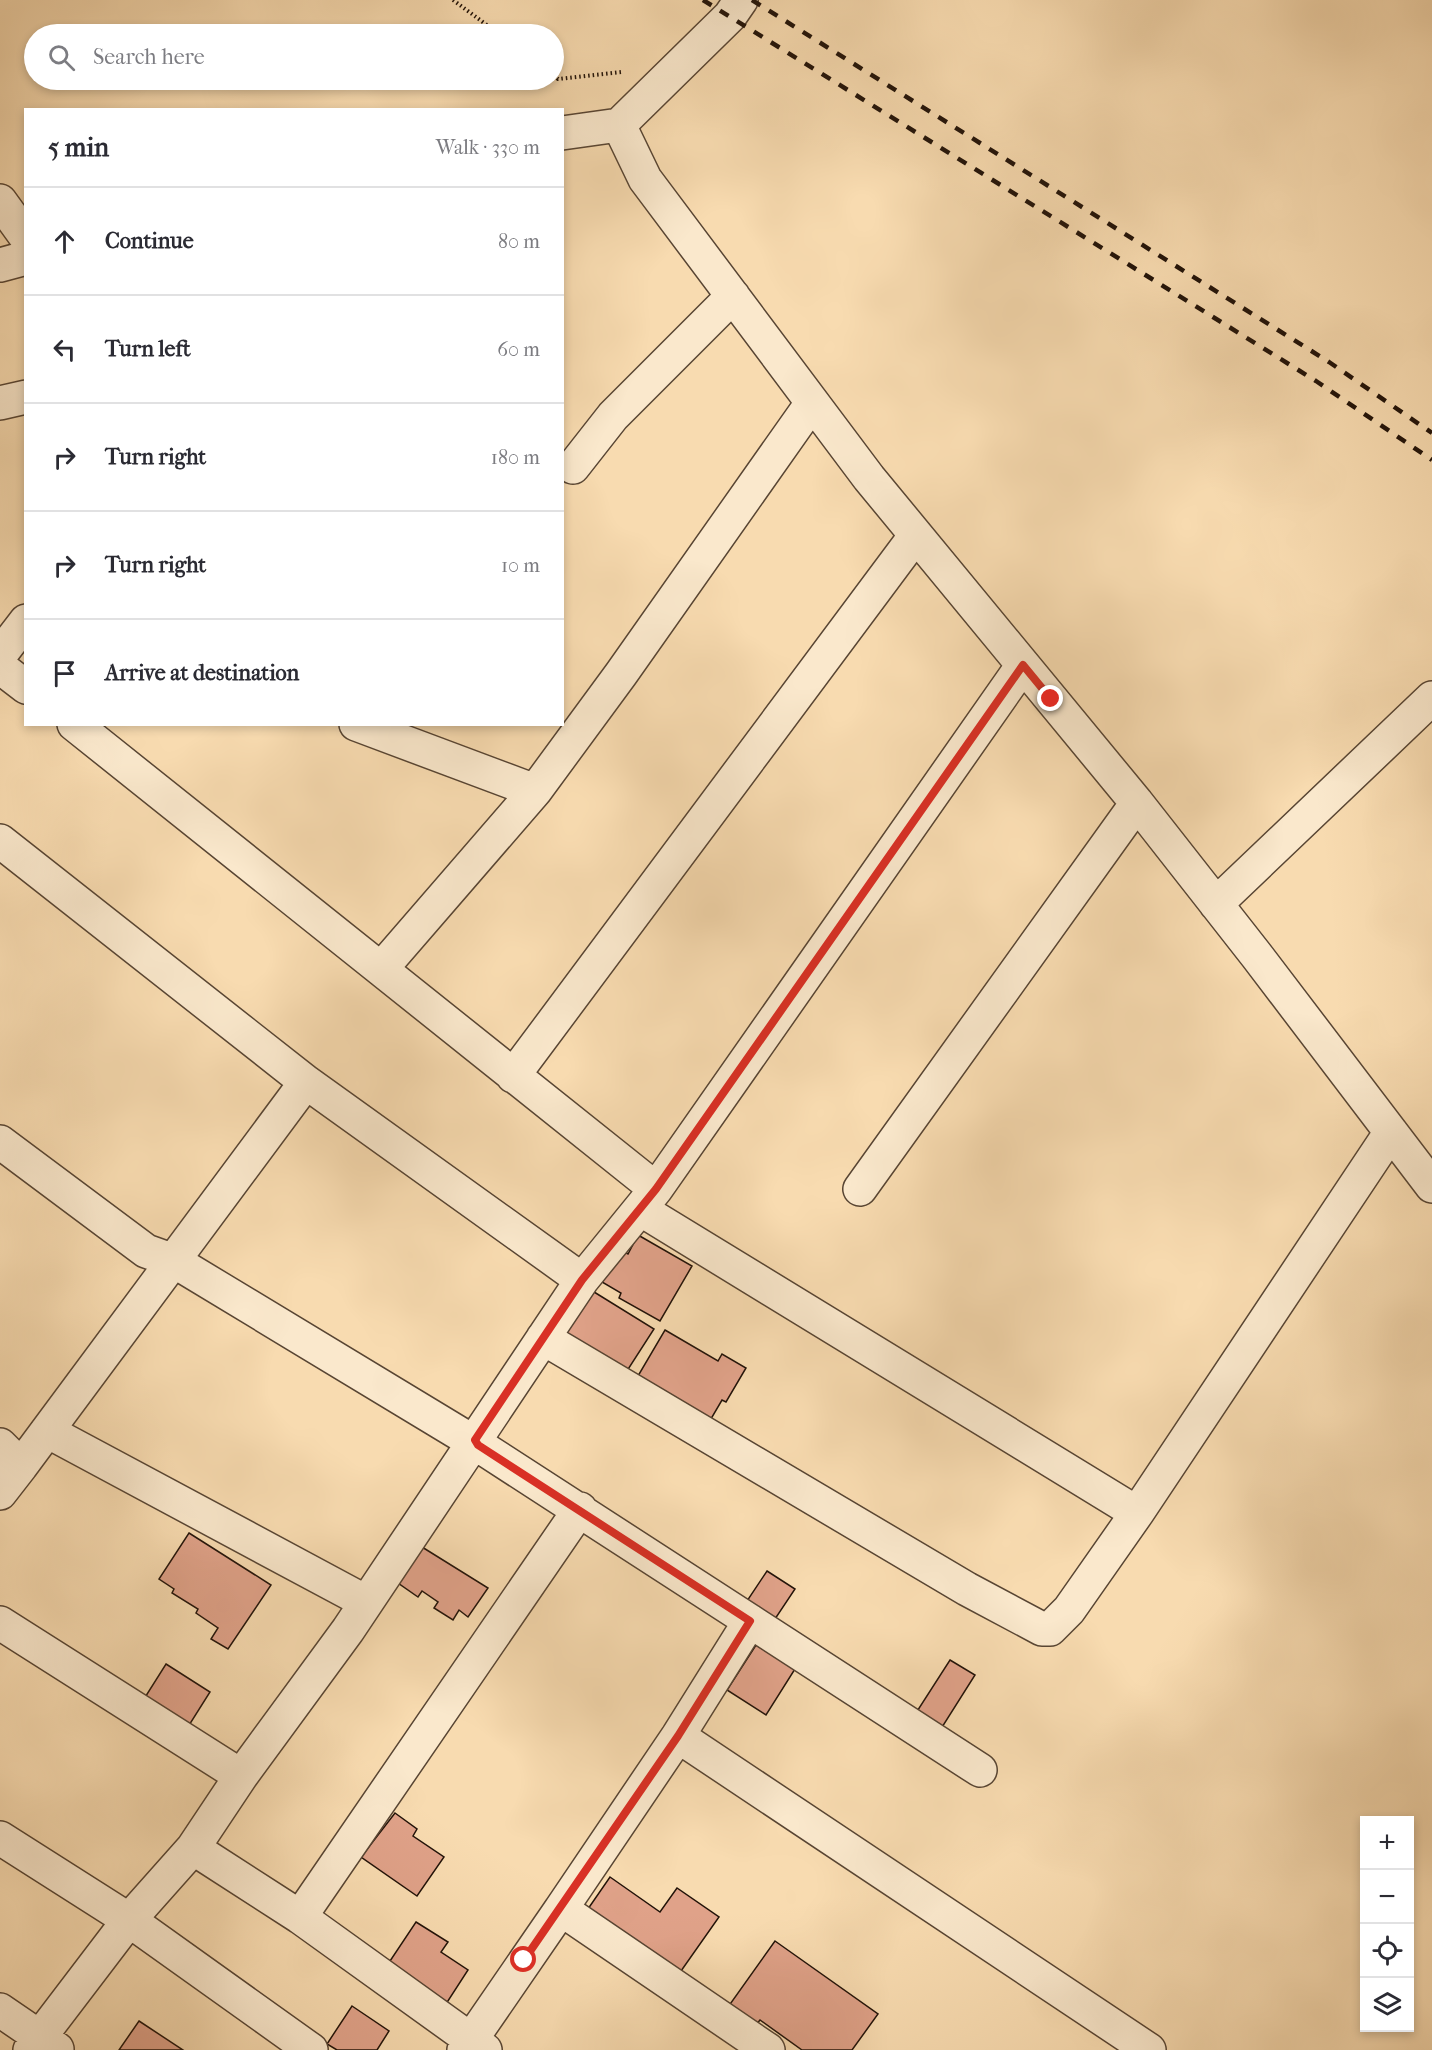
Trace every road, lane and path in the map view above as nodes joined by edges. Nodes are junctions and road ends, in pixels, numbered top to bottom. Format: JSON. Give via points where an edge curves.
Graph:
{"nodes":[{"id":1,"x":453,"y":0,"type":"edge"},
{"id":2,"x":741,"y":0,"type":"edge"},
{"id":3,"x":485,"y":24,"type":"edge"},
{"id":4,"x":624,"y":72,"type":"dead end"},
{"id":5,"x":564,"y":78,"type":"edge"},
{"id":6,"x":619,"y":125,"type":"junction"},
{"id":7,"x":564,"y":134,"type":"edge"},
{"id":8,"x":0,"y":201,"type":"edge"},
{"id":9,"x":24,"y":234,"type":"edge"},
{"id":10,"x":24,"y":259,"type":"edge"},
{"id":11,"x":0,"y":265,"type":"edge"},
{"id":12,"x":733,"y":296,"type":"junction"},
{"id":13,"x":24,"y":397,"type":"edge"},
{"id":14,"x":0,"y":403,"type":"edge"},
{"id":15,"x":812,"y":403,"type":"junction"},
{"id":16,"x":573,"y":467,"type":"dead end"},
{"id":17,"x":916,"y":535,"type":"junction"},
{"id":18,"x":24,"y":624,"type":"edge"},
{"id":19,"x":0,"y":655,"type":"edge"},
{"id":20,"x":1023,"y":665,"type":"junction"},
{"id":21,"x":0,"y":667,"type":"edge"},
{"id":22,"x":24,"y":685,"type":"edge"},
{"id":23,"x":1432,"y":698,"type":"edge"},
{"id":24,"x":77,"y":726,"type":"edge"},
{"id":25,"x":361,"y":726,"type":"edge"},
{"id":26,"x":535,"y":791,"type":"junction"},
{"id":27,"x":1137,"y":803,"type":"junction"},
{"id":28,"x":0,"y":841,"type":"edge"},
{"id":29,"x":1216,"y":903,"type":"junction"},
{"id":30,"x":381,"y":969,"type":"junction"},
{"id":31,"x":513,"y":1076,"type":"junction"},
{"id":32,"x":306,"y":1082,"type":"junction"},
{"id":33,"x":1391,"y":1132,"type":"junction"},
{"id":34,"x":0,"y":1142,"type":"edge"},
{"id":35,"x":1432,"y":1186,"type":"edge"},
{"id":36,"x":860,"y":1189,"type":"dead end"},
{"id":37,"x":648,"y":1199,"type":"junction"},
{"id":38,"x":174,"y":1261,"type":"junction"},
{"id":39,"x":582,"y":1280,"type":"junction"},
{"id":40,"x":543,"y":1338,"type":"junction"},
{"id":41,"x":47,"y":1431,"type":"junction"},
{"id":42,"x":475,"y":1440,"type":"junction"},
{"id":43,"x":10,"y":1456,"type":"edge"},
{"id":44,"x":0,"y":1493,"type":"edge"},
{"id":45,"x":580,"y":1509,"type":"junction"},
{"id":46,"x":1137,"y":1513,"type":"junction"},
{"id":47,"x":366,"y":1602,"type":"junction"},
{"id":48,"x":750,"y":1621,"type":"junction"},
{"id":49,"x":0,"y":1623,"type":"edge"},
{"id":50,"x":678,"y":1736,"type":"junction"},
{"id":51,"x":980,"y":1770,"type":"dead end"},
{"id":52,"x":241,"y":1776,"type":"junction"},
{"id":53,"x":0,"y":1838,"type":"edge"},
{"id":54,"x":193,"y":1848,"type":"junction"},
{"id":55,"x":561,"y":1909,"type":"junction"},
{"id":56,"x":300,"y":1917,"type":"junction"},
{"id":57,"x":129,"y":1920,"type":"junction"},
{"id":58,"x":0,"y":2010,"type":"edge"},
{"id":59,"x":43,"y":2046,"type":"edge"},
{"id":60,"x":473,"y":2047,"type":"edge"},
{"id":61,"x":311,"y":2050,"type":"edge"},
{"id":62,"x":768,"y":2050,"type":"edge"},
{"id":63,"x":1149,"y":2050,"type":"edge"}],
"edges":[{"from":1,"to":3,"type":"path"},
{"from":2,"to":6,"type":"street","via":[[730,16]]},
{"from":4,"to":5,"type":"path"},
{"from":6,"to":7,"type":"street"},
{"from":6,"to":12,"type":"street","via":[[645,179]]},
{"from":8,"to":9,"type":"street"},
{"from":10,"to":11,"type":"street"},
{"from":12,"to":15,"type":"street"},
{"from":12,"to":16,"type":"street","via":[[613,416]]},
{"from":13,"to":14,"type":"street"},
{"from":15,"to":17,"type":"street"},
{"from":15,"to":26,"type":"street"},
{"from":17,"to":20,"type":"street"},
{"from":17,"to":31,"type":"street"},
{"from":18,"to":19,"type":"street"},
{"from":20,"to":27,"type":"street"},
{"from":20,"to":37,"type":"street"},
{"from":21,"to":22,"type":"street"},
{"from":23,"to":29,"type":"street"},
{"from":24,"to":30,"type":"street"},
{"from":25,"to":26,"type":"street"},
{"from":26,"to":30,"type":"street"},
{"from":27,"to":29,"type":"street"},
{"from":27,"to":36,"type":"street"},
{"from":28,"to":32,"type":"street"},
{"from":29,"to":33,"type":"street"},
{"from":30,"to":31,"type":"street"},
{"from":31,"to":37,"type":"street"},
{"from":32,"to":38,"type":"street"},
{"from":32,"to":39,"type":"street"},
{"from":33,"to":35,"type":"street"},
{"from":33,"to":46,"type":"street"},
{"from":34,"to":38,"type":"street","via":[[146,1251]]},
{"from":37,"to":39,"type":"street"},
{"from":37,"to":46,"type":"street"},
{"from":38,"to":41,"type":"street"},
{"from":38,"to":42,"type":"street"},
{"from":39,"to":40,"type":"street"},
{"from":40,"to":42,"type":"street"},
{"from":40,"to":46,"type":"street","via":[[926,1565],[1042,1629],[1050,1629],[1069,1610]]},
{"from":41,"to":43,"type":"street"},
{"from":41,"to":47,"type":"street"},
{"from":42,"to":45,"type":"street"},
{"from":42,"to":47,"type":"street"},
{"from":43,"to":44,"type":"street"},
{"from":45,"to":48,"type":"street"},
{"from":45,"to":56,"type":"street"},
{"from":47,"to":52,"type":"street"},
{"from":48,"to":50,"type":"street"},
{"from":48,"to":51,"type":"street"},
{"from":49,"to":52,"type":"street"},
{"from":50,"to":55,"type":"street"},
{"from":50,"to":63,"type":"street"},
{"from":52,"to":54,"type":"street"},
{"from":53,"to":57,"type":"street"},
{"from":54,"to":56,"type":"street"},
{"from":54,"to":57,"type":"street"},
{"from":55,"to":60,"type":"street"},
{"from":55,"to":62,"type":"street"},
{"from":56,"to":60,"type":"street"},
{"from":57,"to":59,"type":"street"},
{"from":57,"to":61,"type":"street"},
{"from":58,"to":59,"type":"street"}]}
